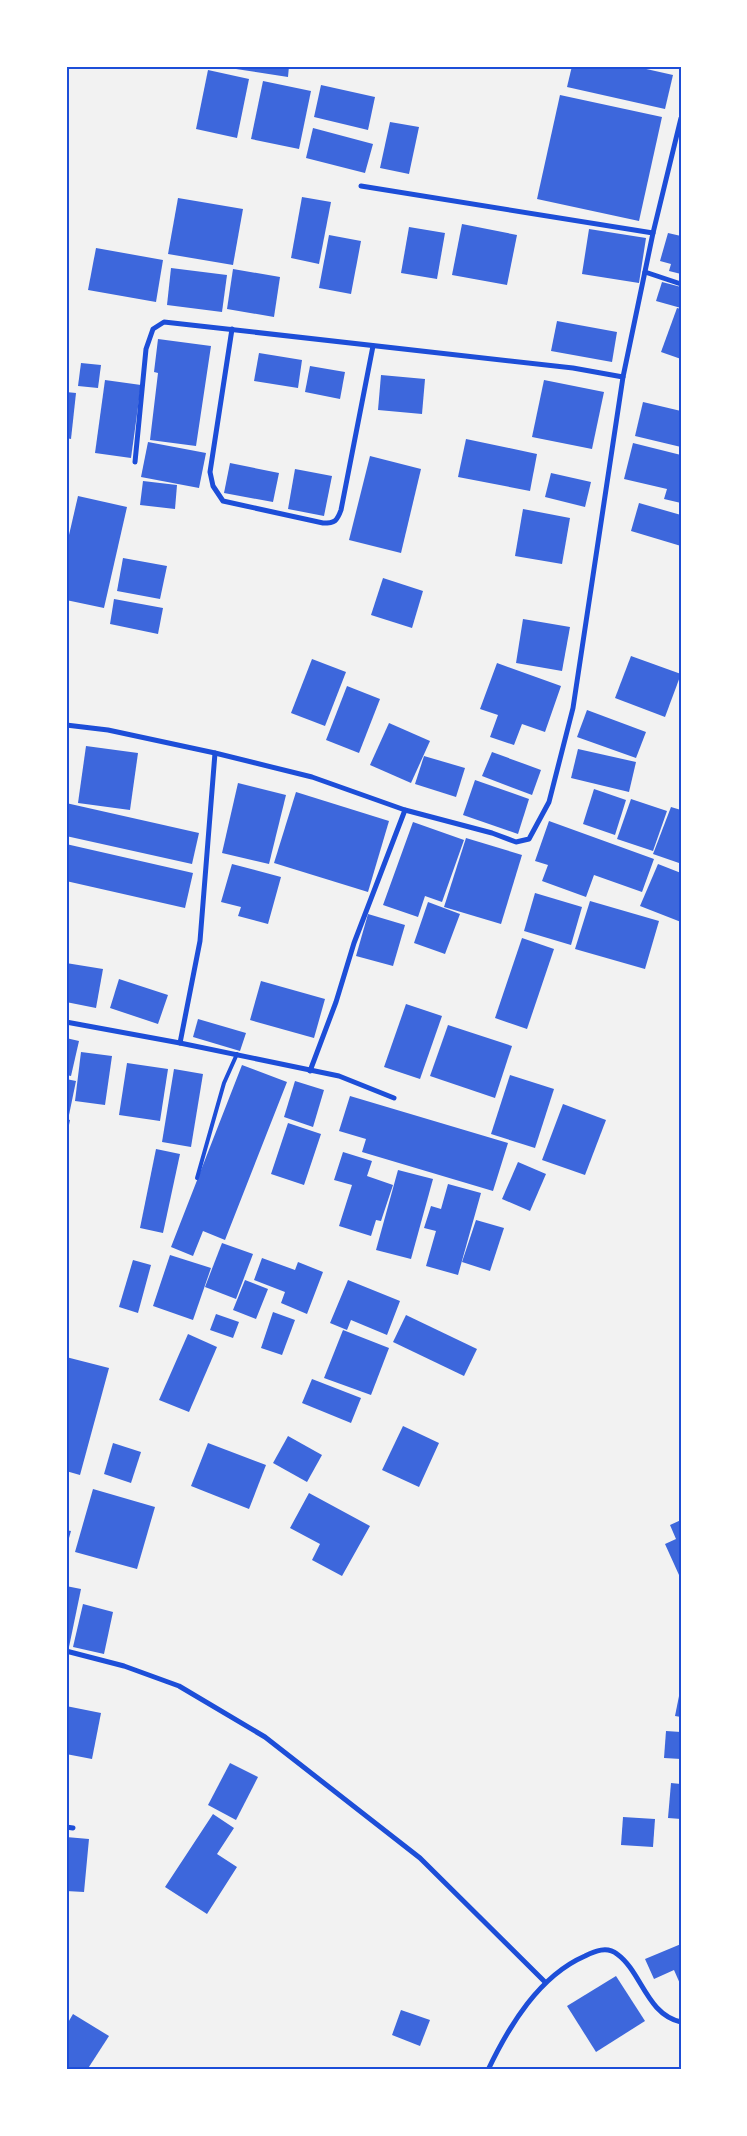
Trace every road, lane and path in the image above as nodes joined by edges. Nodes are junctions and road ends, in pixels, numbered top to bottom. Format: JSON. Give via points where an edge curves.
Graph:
{"nodes":[{"id":1,"x":681,"y":118,"type":"edge"},
{"id":2,"x":361,"y":186,"type":"dead end"},
{"id":3,"x":653,"y":233,"type":"junction"},
{"id":4,"x":645,"y":272,"type":"junction"},
{"id":5,"x":681,"y":284,"type":"edge"},
{"id":6,"x":232,"y":329,"type":"junction"},
{"id":7,"x":373,"y":346,"type":"junction"},
{"id":8,"x":622,"y":377,"type":"junction"},
{"id":9,"x":135,"y":462,"type":"dead end"},
{"id":10,"x":66,"y":724,"type":"edge"},
{"id":11,"x":215,"y":752,"type":"junction"},
{"id":12,"x":405,"y":810,"type":"junction"},
{"id":13,"x":66,"y":1022,"type":"edge"},
{"id":14,"x":180,"y":1043,"type":"junction"},
{"id":15,"x":237,"y":1054,"type":"junction"},
{"id":16,"x":310,"y":1071,"type":"junction"},
{"id":17,"x":394,"y":1098,"type":"dead end"},
{"id":18,"x":197,"y":1178,"type":"dead end"},
{"id":19,"x":66,"y":1651,"type":"edge"},
{"id":20,"x":66,"y":1827,"type":"edge"},
{"id":21,"x":73,"y":1828,"type":"dead end"},
{"id":22,"x":545,"y":1982,"type":"junction"},
{"id":23,"x":681,"y":2022,"type":"edge"},
{"id":24,"x":488,"y":2070,"type":"edge"}],
"edges":[{"from":1,"to":3,"type":"street"},
{"from":2,"to":3,"type":"street"},
{"from":3,"to":4,"type":"street"},
{"from":4,"to":5,"type":"street"},
{"from":4,"to":8,"type":"street"},
{"from":6,"to":7,"type":"street"},
{"from":6,"to":7,"type":"street","via":[[210,472],[212,486],[223,501],[323,523],[338,519],[341,510]]},
{"from":6,"to":9,"type":"street","via":[[179,322],[164,322],[153,329],[146,349]]},
{"from":7,"to":8,"type":"street","via":[[573,368]]},
{"from":8,"to":12,"type":"street","via":[[573,708],[549,802],[532,836],[516,842]]},
{"from":10,"to":11,"type":"street"},
{"from":11,"to":12,"type":"street","via":[[312,777]]},
{"from":11,"to":14,"type":"street","via":[[200,941]]},
{"from":12,"to":16,"type":"street"},
{"from":13,"to":14,"type":"street"},
{"from":14,"to":15,"type":"street"},
{"from":15,"to":16,"type":"street"},
{"from":15,"to":18,"type":"lane","via":[[224,1083]]},
{"from":16,"to":17,"type":"street","via":[[339,1076]]},
{"from":19,"to":22,"type":"street","via":[[124,1666],[179,1686],[265,1737],[420,1858]]},
{"from":20,"to":21,"type":"street"},
{"from":22,"to":23,"type":"street","via":[[575,1960],[600,1949],[617,1954],[657,2009],[671,2020]]},
{"from":22,"to":24,"type":"street","via":[[506,2036]]}]}
